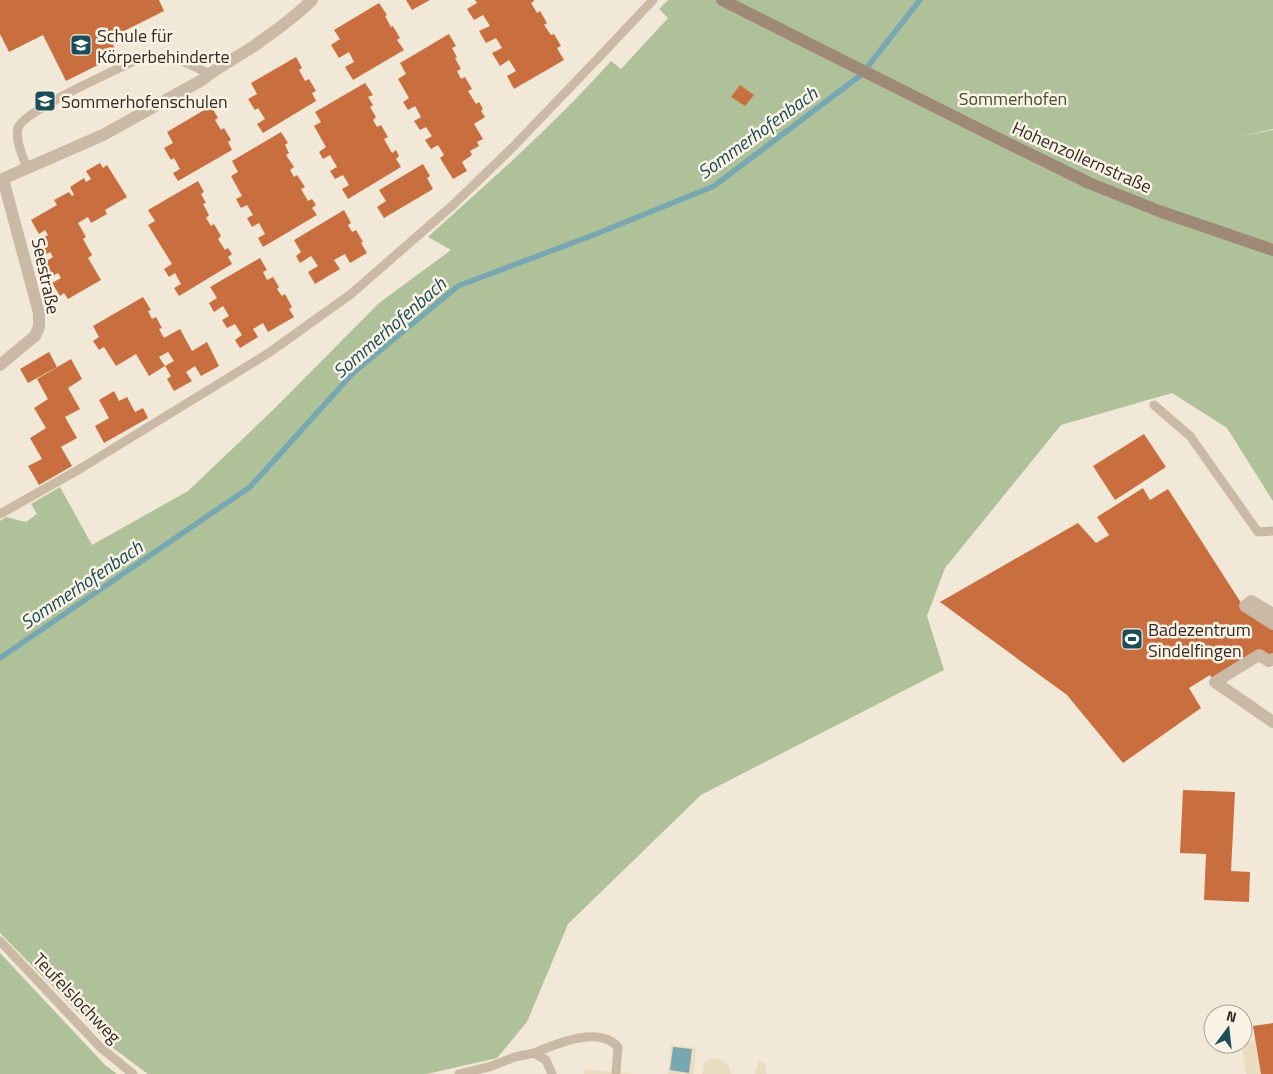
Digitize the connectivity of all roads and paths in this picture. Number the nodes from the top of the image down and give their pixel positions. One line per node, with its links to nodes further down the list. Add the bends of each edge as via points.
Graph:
1 (312, 0): 4 (street)
2 (653, 0): 10 (lane, via 507,154 352,294 234,375)
3 (722, 0): 7 (street, Hohenzollernstraße, via 1089,183)
4 (210, 74): 5 (street, via 103,135); 5 (lane, via 180,60 154,56 138,59 46,104 18,127 18,141)
5 (27, 169): 6 (street)
6 (2, 179): 8 (street, Seestraße, via 39,313 39,327 35,336)
7 (1273, 250)
8 (0, 365)
9 (1154, 405): 11 (lane, via 1190,436 1258,532)
10 (0, 514)
11 (1273, 531)
12 (1273, 614): 13 (street, via 1251,601 1245,606)
13 (1273, 624)
14 (1273, 659): 15 (street, via 1269,661 1259,655 1215,682)
15 (1273, 722)
16 (0, 941): 19 (lane, Teufelslochweg, via 100,1047)
17 (534, 1053): 18 (lane, via 566,1040 606,1039 618,1047); 20 (lane); 21 (lane, via 546,1060)
18 (616, 1072)
19 (133, 1074)
20 (459, 1074)
21 (552, 1074)

